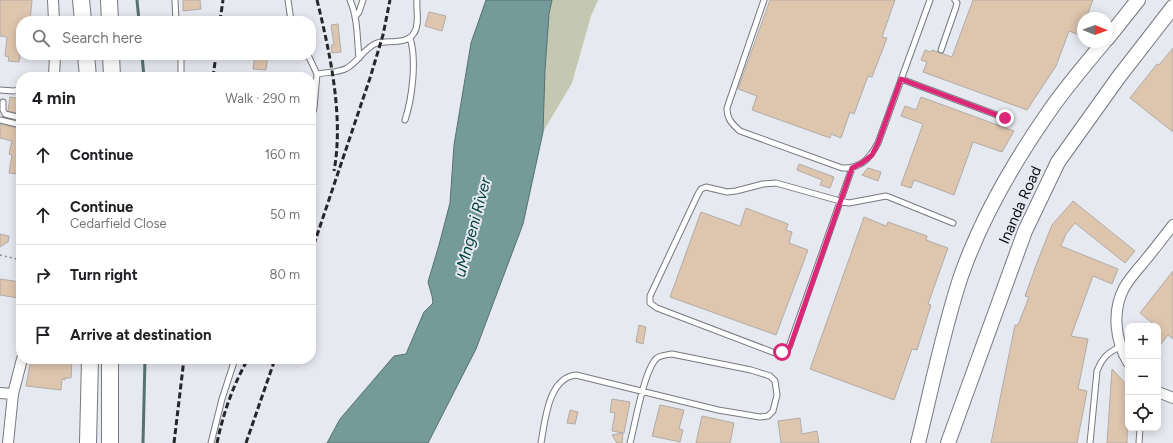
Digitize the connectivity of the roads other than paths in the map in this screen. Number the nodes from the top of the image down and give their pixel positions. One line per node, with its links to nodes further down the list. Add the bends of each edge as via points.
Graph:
1 (53, 0): 14 (street)
2 (81, 0): 15 (highway)
3 (109, 0): 16 (highway)
4 (174, 0): 17 (lane)
5 (288, 0): 18 (lane)
6 (350, 0): 19 (lane)
7 (363, 0): 19 (lane, via 359,12)
8 (417, 0): 21 (lane, via 416,27)
9 (764, 0): 45 (lane, via 727,108 731,123 740,131 842,168)
10 (930, 0): 35 (lane)
11 (955, 0): 23 (lane, via 956,7)
12 (1138, 0): 20 (main road)
13 (1173, 7): 68 (main road, Inanda Road, via 1058,162 1025,231)
14 (54, 16)
15 (83, 16)
16 (110, 16)
17 (176, 16)
18 (290, 16)
19 (354, 17): 24 (lane)
20 (1113, 31)
21 (410, 38): 24 (lane, via 372,45); 43 (lane, via 413,46 414,71)
22 (1099, 48): 67 (main road, Inanda Road, via 1048,113 1002,187 977,236 948,322)
23 (941, 50)
24 (359, 58): 34 (lane, via 346,69)
25 (55, 60): 30 (street)
26 (86, 60): 31 (highway)
27 (111, 60): 32 (highway)
28 (181, 60): 33 (lane)
29 (310, 60): 34 (lane)
30 (54, 72)
31 (88, 72)
32 (112, 72)
33 (181, 72)
34 (317, 74): 36 (lane)
35 (901, 79): 41 (lane); 45 (lane, via 872,155)
36 (316, 85)
37 (0, 90): 38 (lane)
38 (16, 90)
39 (3, 102): 40 (lane, via 5,114)
40 (16, 117)
41 (1005, 118)
42 (0, 120): 44 (lane)
43 (405, 120)
44 (16, 124)
45 (852, 168): 46 (lane)
46 (840, 201): 46 (lane, via 776,183 736,192 704,187 698,194 653,289 650,303 657,308 775,353 786,352 790,347); 47 (lane, via 849,203 889,197)
47 (953, 222)
48 (1173, 225): 49 (street, via 1124,288 1116,320)
49 (1121, 346): 50 (street); 69 (lane, via 1108,353 1097,371)
50 (1127, 359)
51 (21, 364): 58 (street)
52 (90, 364): 62 (highway)
53 (110, 364): 63 (highway)
54 (233, 364): 64 (lane)
55 (643, 391): 55 (lane, via 649,370 657,359 672,354 770,376 776,381 777,395 773,411 768,416 760,417 718,410); 65 (lane, via 569,375 557,385 551,397); 66 (lane)
56 (0, 393): 58 (street)
57 (1161, 393): 59 (street)
58 (13, 394): 61 (street)
59 (1173, 398)
60 (1140, 431): 70 (lane)
61 (8, 443)
62 (88, 443)
63 (110, 443)
64 (211, 443)
65 (541, 443)
66 (630, 443)
67 (918, 443)
68 (948, 443)
69 (1090, 443)
70 (1139, 443)

